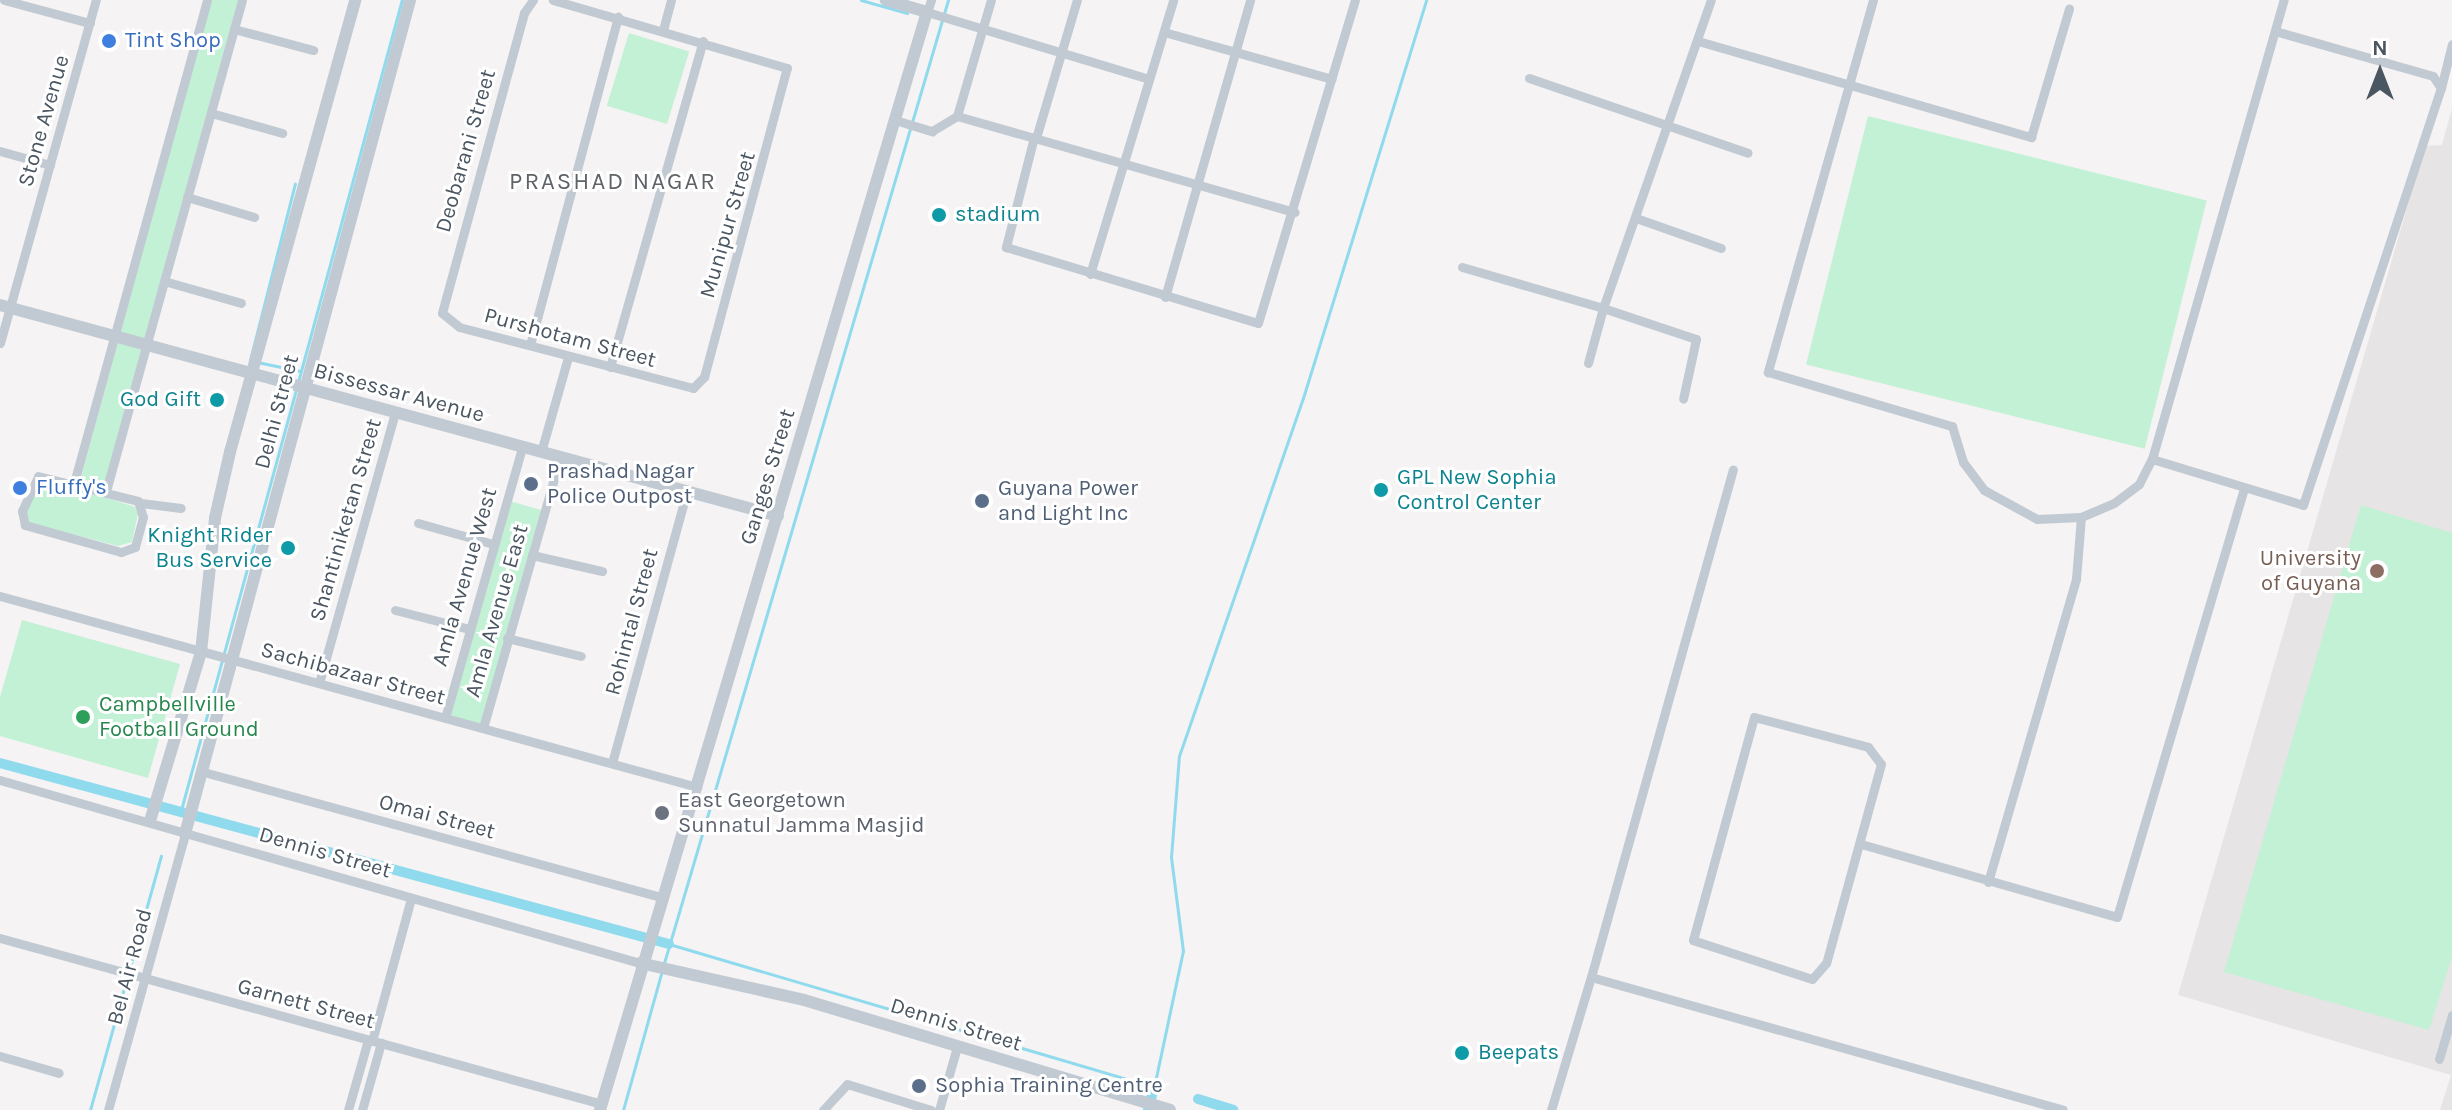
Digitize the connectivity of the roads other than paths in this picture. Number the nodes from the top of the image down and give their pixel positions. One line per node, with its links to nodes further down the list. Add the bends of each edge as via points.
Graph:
1 (4, 0): 22 (street)
2 (96, 0): 22 (street, Stone Avenue)
3 (207, 0): 63 (street)
4 (242, 0): 23 (street)
5 (355, 0): 70 (street, Delhi Street)
6 (410, 0): 71 (street, Delhi Street)
7 (532, 0): 62 (street, Deobarani Street)
8 (553, 0): 21 (street)
9 (671, 0): 25 (street)
10 (886, 0): 20 (street)
11 (991, 0): 24 (street)
12 (1077, 0): 32 (street)
13 (1173, 0): 27 (street)
14 (1250, 0): 33 (street)
15 (1355, 0): 36 (street)
16 (1711, 0): 29 (street)
17 (1873, 0): 37 (street)
18 (2284, 0): 26 (street)
19 (2069, 9): 37 (street, via 2031,137)
20 (936, 12): 24 (street); 41 (street, Ganges Street)
21 (618, 17): 25 (street); 66 (street)
22 (90, 23): 48 (street, Stone Avenue)
23 (234, 29): 31 (street); 39 (street)
24 (983, 29): 32 (street); 40 (street)
25 (663, 30): 28 (street)
26 (2275, 31): 38 (street, via 2433,76); 78 (street)
27 (1164, 32): 33 (street); 35 (street)
28 (703, 41): 69 (street); 72 (street, Munipur Street, via 787,68 704,377)
29 (1698, 41): 37 (street); 42 (street)
30 (2452, 44): 38 (street)
31 (313, 50)
32 (1062, 52): 35 (street); 44 (street)
33 (1234, 52): 36 (street); 49 (street)
34 (1529, 78): 42 (street)
35 (1149, 79): 47 (street)
36 (1332, 79): 51 (street)
37 (1849, 83): 87 (street, via 1768,372 1952,426 1963,462 2007,508 2037,519)
38 (2441, 88): 81 (street, via 2303,505)
39 (211, 113): 43 (street); 50 (street)
40 (957, 116): 41 (street, via 932,131); 44 (street)
41 (905, 123): 86 (street, Ganges Street)
42 (1668, 126): 46 (street); 53 (street)
43 (282, 133)
44 (1035, 137): 47 (street); 56 (street, via 1006,247)
45 (0, 151): 48 (street)
46 (1748, 153)
47 (1123, 163): 49 (street); 56 (street)
48 (50, 165): 60 (street, Stone Avenue)
49 (1197, 184): 51 (street); 58 (street)
50 (187, 197): 52 (street); 57 (street)
51 (1295, 212): 58 (street, via 1258,323)
52 (254, 217)
53 (1636, 218): 54 (street); 61 (street)
54 (1721, 248)
55 (1462, 267): 61 (street)
56 (1090, 274): 58 (street)
57 (164, 281): 59 (street); 65 (street)
58 (1165, 297)
59 (241, 303)
60 (5, 306): 63 (street, Bissessar Avenue); 64 (street, Stone Avenue)
61 (1603, 308): 68 (street); 73 (street, via 1696,339)
62 (442, 313): 66 (street, Purshotam Street, via 459,327)
63 (116, 336): 65 (street, Bissessar Avenue); 80 (street)
64 (0, 343)
65 (147, 345): 70 (street, Bissessar Avenue); 82 (street)
66 (530, 345): 67 (street, Purshotam Street)
67 (568, 357): 69 (street, Purshotam Street); 76 (street)
68 (1588, 363)
69 (610, 367): 72 (street, Purshotam Street)
70 (251, 373): 71 (street, Bissessar Avenue); 96 (street, Delhi Street, via 215,518)
71 (299, 386): 74 (street, Bissessar Avenue); 98 (street, Delhi Street)
72 (693, 388)
73 (1683, 399)
74 (395, 412): 75 (street, Bissessar Avenue); 99 (street, Shantiniketan Street)
75 (522, 447): 76 (street, Bissessar Avenue); 89 (street, Amla Avenue West)
76 (541, 452): 77 (street, Bissessar Avenue)
77 (560, 457): 83 (street, Bissessar Avenue); 90 (street, Amla Avenue East)
78 (2152, 459): 81 (street); 87 (street, via 2139,484)
79 (1733, 469): 114 (street)
80 (74, 483): 82 (street); 84 (street, via 34,478 22,522 127,552 139,536)
81 (2244, 487): 109 (street, via 2117,917)
82 (106, 491): 84 (street)
83 (687, 491): 86 (street, Bissessar Avenue); 102 (street, Rohintal Street)
84 (141, 503): 85 (street)
85 (181, 508)
86 (778, 516): 105 (street, Ganges Street)
87 (2081, 517): 109 (street, via 2076,579)
88 (418, 523): 89 (street)
89 (493, 544): 94 (street, Amla Avenue West)
90 (532, 555): 91 (street); 95 (street, Amla Avenue East)
91 (602, 571)
92 (0, 596): 96 (street, Sachibazaar Street)
93 (395, 610): 94 (street)
94 (469, 629): 100 (street, Amla Avenue West)
95 (507, 638): 97 (street); 101 (street, Amla Avenue East)
96 (207, 653): 98 (street, Sachibazaar Street); 106 (street, Delhi Street)
97 (581, 656)
98 (229, 659): 99 (street, Sachibazaar Street); 103 (street, Delhi Street)
99 (319, 683): 100 (street, Sachibazaar Street)
100 (445, 718): 101 (street, Sachibazaar Street)
101 (483, 728): 102 (street, Sachibazaar Street)
102 (612, 763): 105 (street, Sachibazaar Street)
103 (200, 771): 107 (street, Delhi Street); 111 (street, Omai Street)
104 (0, 780): 106 (street, Dennis Street)
105 (697, 787): 111 (street, Ganges Street)
106 (154, 823): 107 (street, Dennis Street)
107 (181, 833): 110 (street, Dennis Street); 115 (street, Bel Air Road)
108 (1861, 844): 108 (street, via 1881,764 1877,753 1754,717 1693,940 1812,979 1826,963); 109 (street)
109 (1988, 882)
110 (411, 898): 113 (street, Dennis Street); 117 (street)
111 (664, 898): 113 (street, Ganges Street)
112 (0, 938): 115 (street, Garnett Street)
113 (640, 963): 118 (street, Dennis Street, via 715,976); 122 (street, Ganges Street)
114 (1591, 977): 130 (street); 131 (street)
115 (146, 978): 117 (street, Garnett Street); 124 (street, Bel Air Road)
116 (2452, 1015): 120 (street)
117 (374, 1041): 122 (street, Garnett Street); 125 (street); 126 (street)
118 (957, 1047): 123 (street, Dennis Street); 129 (street)
119 (0, 1056): 121 (street)
120 (2439, 1059)
121 (59, 1073)
122 (601, 1107)
123 (1164, 1108)
124 (108, 1110)
125 (348, 1110)
126 (362, 1110)
127 (823, 1110): 128 (street, via 847,1084)
128 (931, 1110)
129 (939, 1110)
130 (1551, 1110)
131 (2063, 1110)

